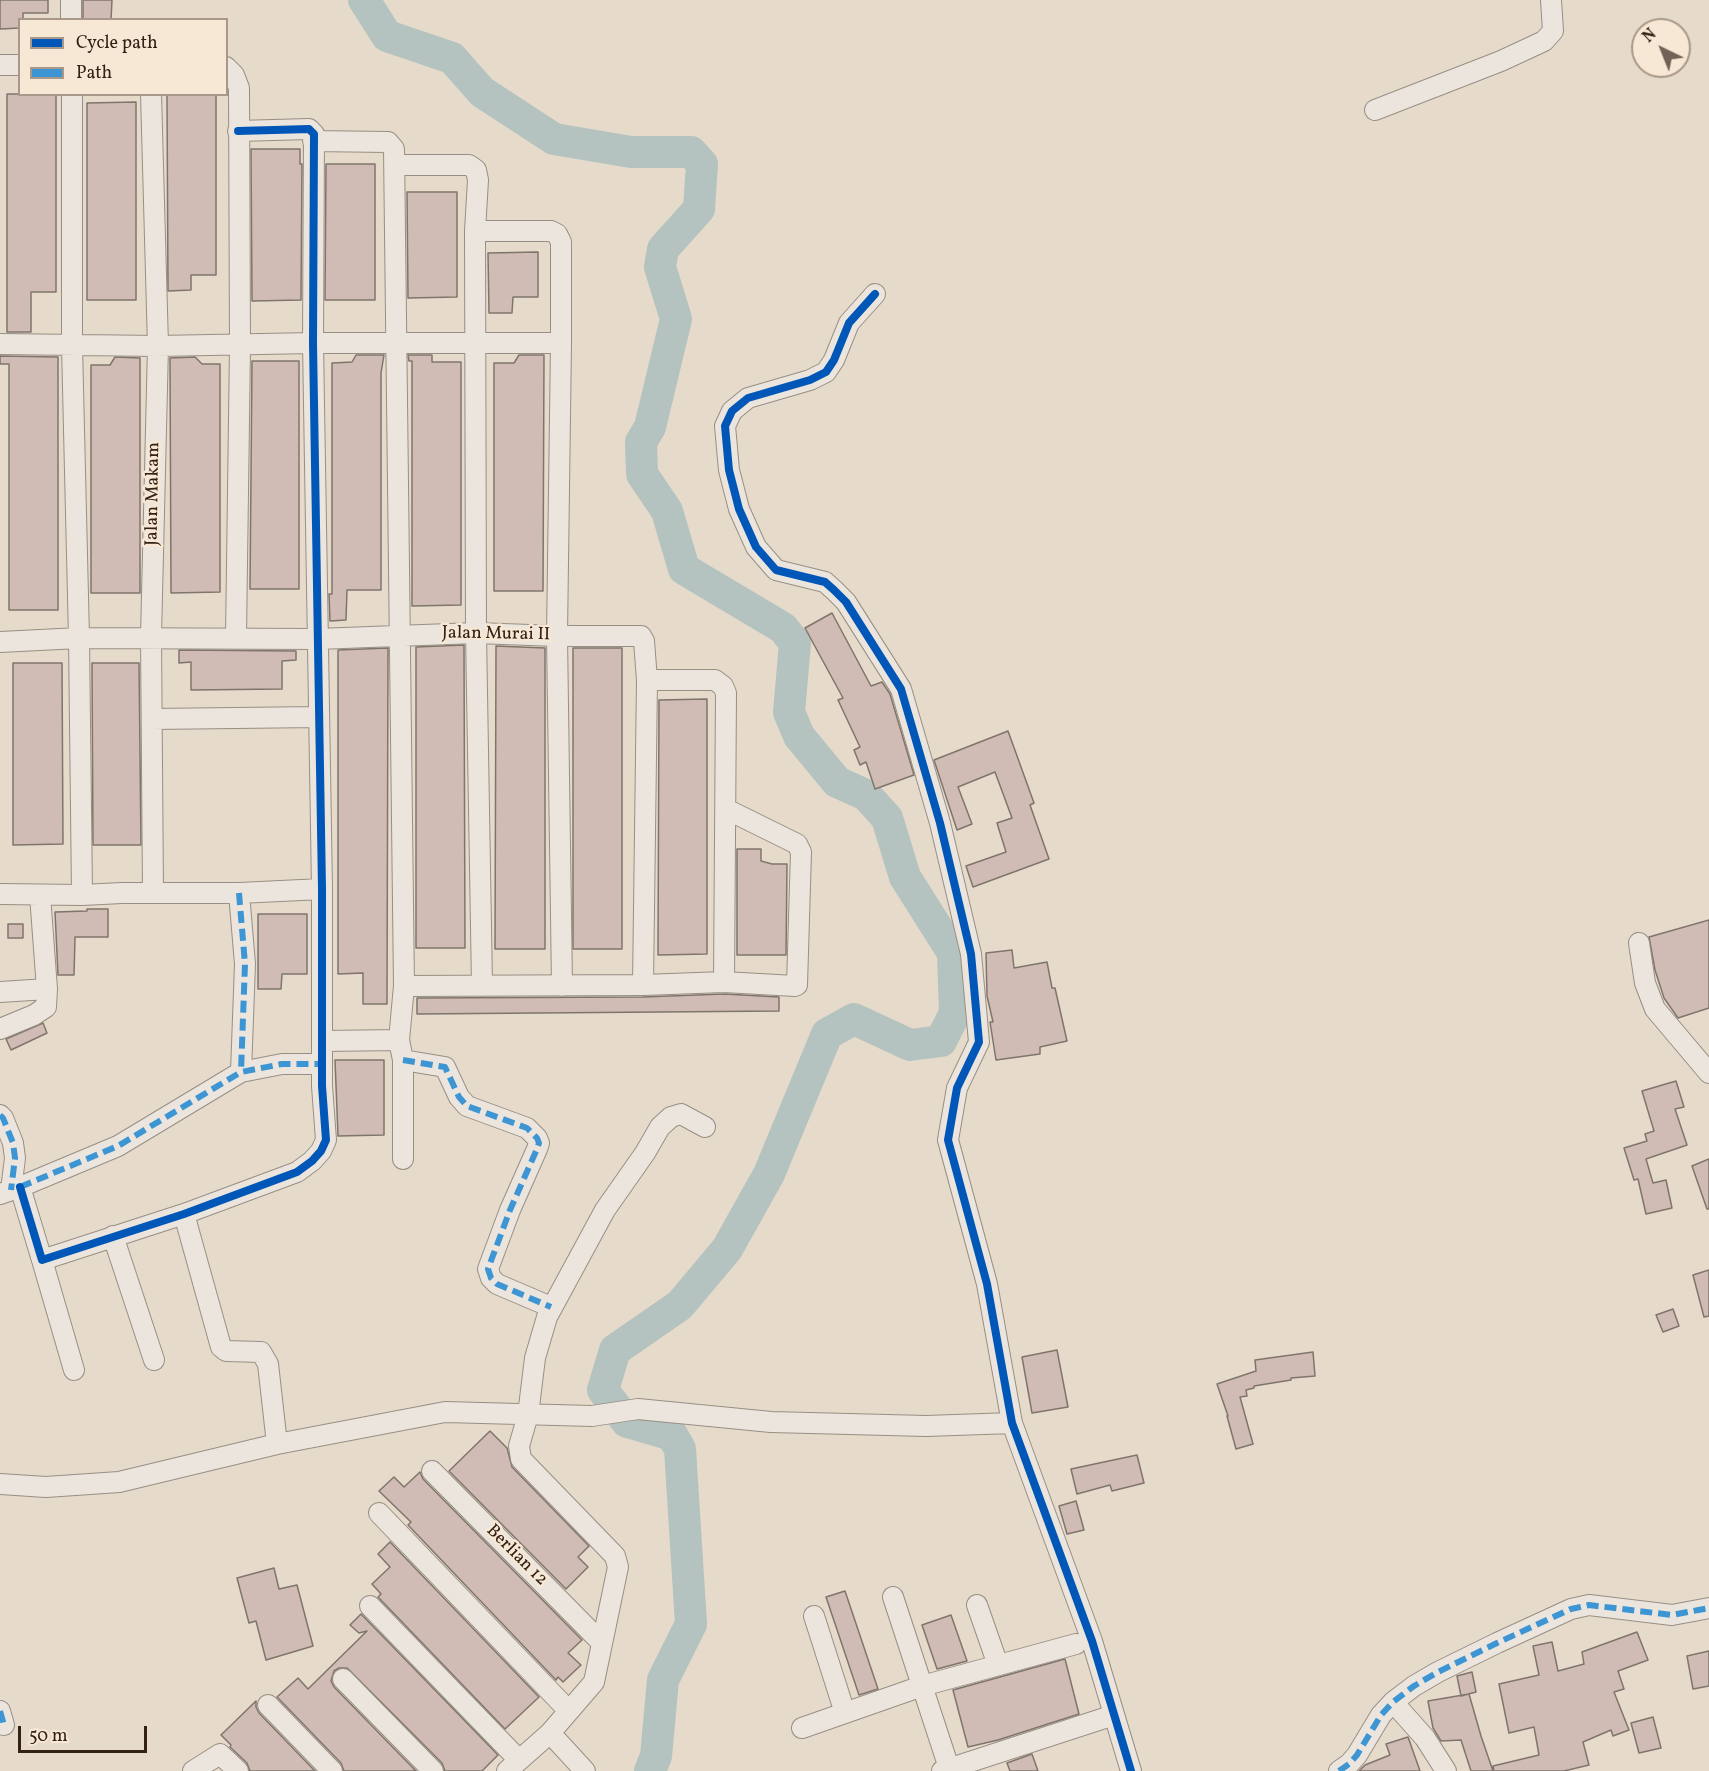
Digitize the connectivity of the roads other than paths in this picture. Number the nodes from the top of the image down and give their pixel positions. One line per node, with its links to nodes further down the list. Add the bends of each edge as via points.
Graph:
1 (71, 0): 3 (street)
2 (1551, 0): 9 (street, via 1553,31 1544,41)
3 (71, 18)
4 (0, 65): 5 (street)
5 (18, 65)
6 (228, 69): 10 (street, via 239,88)
7 (72, 96): 20 (street)
8 (151, 96): 21 (street, Jalan Makam)
9 (1375, 110)
10 (238, 131): 11 (street, via 309,129); 22 (street)
11 (314, 141): 12 (street, via 388,142 394,148); 15 (street)
12 (396, 165): 13 (street, via 474,168 478,180); 16 (street)
13 (475, 231): 17 (street, via 557,234 561,249); 19 (street)
14 (875, 294): 67 (street, via 849,323 826,372 748,398 732,411 725,426 729,470 739,509 756,547 776,570 825,582 840,596 904,699 940,823 971,954 979,1042 957,1088 948,1140 987,1284)
15 (313, 343): 16 (street); 22 (street); 29 (street)
16 (395, 343): 19 (street); 24 (street)
17 (561, 343): 19 (street); 25 (street)
18 (0, 344): 20 (street)
19 (475, 344): 23 (street)
20 (72, 346): 21 (street); 28 (street)
21 (158, 346): 22 (street); 26 (street, Jalan Makam)
22 (240, 346): 27 (street)
23 (476, 633): 24 (street, Jalan Murai II); 25 (street, Jalan Murai II); 44 (street)
24 (398, 635): 29 (street, Jalan Murai II); 43 (street)
25 (557, 636): 31 (street, Jalan Murai II, via 641,636); 45 (street)
26 (151, 637): 27 (street, Jalan Murai II); 28 (street, Jalan Murai II); 33 (street, Jalan Makam)
27 (236, 637): 29 (street, Jalan Murai II)
28 (79, 638): 30 (street, Jalan Murai II); 40 (street)
29 (317, 639): 32 (street)
30 (0, 642)
31 (646, 680): 34 (street, via 716,680 723,686); 46 (street, Jalan Murai II)
32 (318, 717): 33 (street); 35 (street)
33 (152, 719): 36 (street, Jalan Makam)
34 (726, 809): 42 (street); 42 (street, via 797,844 801,852 797,985)
35 (322, 889): 37 (street); 51 (street)
36 (153, 893): 37 (street); 40 (street)
37 (239, 893): 54 (street, via 245,964)
38 (0, 894): 39 (street)
39 (40, 895): 40 (street); 47 (street)
40 (82, 895)
41 (1639, 943): 55 (street, via 1650,998)
42 (724, 982): 46 (street)
43 (404, 986): 44 (street); 50 (street)
44 (482, 986): 45 (street)
45 (562, 986): 46 (street)
46 (643, 986)
47 (47, 990): 48 (street); 49 (street, via 43,1010)
48 (0, 992)
49 (0, 1029)
50 (399, 1040): 51 (street); 52 (street)
51 (323, 1041): 53 (street)
52 (403, 1060): 58 (street); 63 (street, via 445,1066 467,1106 527,1128 537,1138 537,1149 488,1269 497,1284)
53 (322, 1064): 54 (street, via 282,1064); 60 (street, via 326,1140 312,1161 297,1172)
54 (241, 1072): 59 (street, via 118,1146)
55 (1709, 1073)
56 (0, 1115): 59 (street, via 14,1150)
57 (705, 1127): 63 (street, via 681,1114 671,1117 660,1128 605,1210)
58 (403, 1159)
59 (10, 1191): 62 (street)
60 (184, 1214): 61 (street); 68 (street, via 221,1347 226,1351 261,1352 268,1364)
61 (113, 1236): 62 (street); 64 (street)
62 (42, 1260): 65 (street)
63 (551, 1307): 66 (street, via 537,1351)
64 (154, 1360)
65 (74, 1370)
66 (528, 1415): 67 (street, via 592,1416 638,1409 771,1422); 68 (street, via 445,1413); 77 (street, via 519,1446 521,1459 618,1561)
67 (1012, 1423): 86 (street, via 1070,1578)
68 (277, 1444): 70 (street, via 119,1482 46,1487)
69 (432, 1471): 77 (street, Berlian 12)
70 (0, 1484)
71 (379, 1513): 84 (street)
72 (893, 1598): 81 (street)
73 (977, 1605): 79 (street)
74 (370, 1606): 89 (street)
75 (1709, 1608): 82 (street, via 1672,1615 1589,1605 1571,1609 1438,1672)
76 (814, 1616): 85 (street)
77 (602, 1642): 84 (street, via 594,1682)
78 (1076, 1644): 79 (street)
79 (998, 1665): 81 (street)
80 (343, 1679): 95 (street)
81 (922, 1686): 85 (street); 91 (street)
82 (1393, 1702): 90 (street); 98 (street, via 1425,1738)
83 (268, 1705): 94 (street)
84 (569, 1711): 88 (street)
85 (845, 1713): 87 (street)
86 (1114, 1715): 91 (street); 97 (street)
87 (802, 1728)
88 (550, 1733): 89 (street); 96 (street)
89 (513, 1765)
90 (1347, 1769)
91 (947, 1770)
92 (193, 1771): 93 (street, via 220,1754)
93 (238, 1771)
94 (332, 1771)
95 (433, 1771)
96 (585, 1771)
97 (1131, 1771)
98 (1446, 1771)

